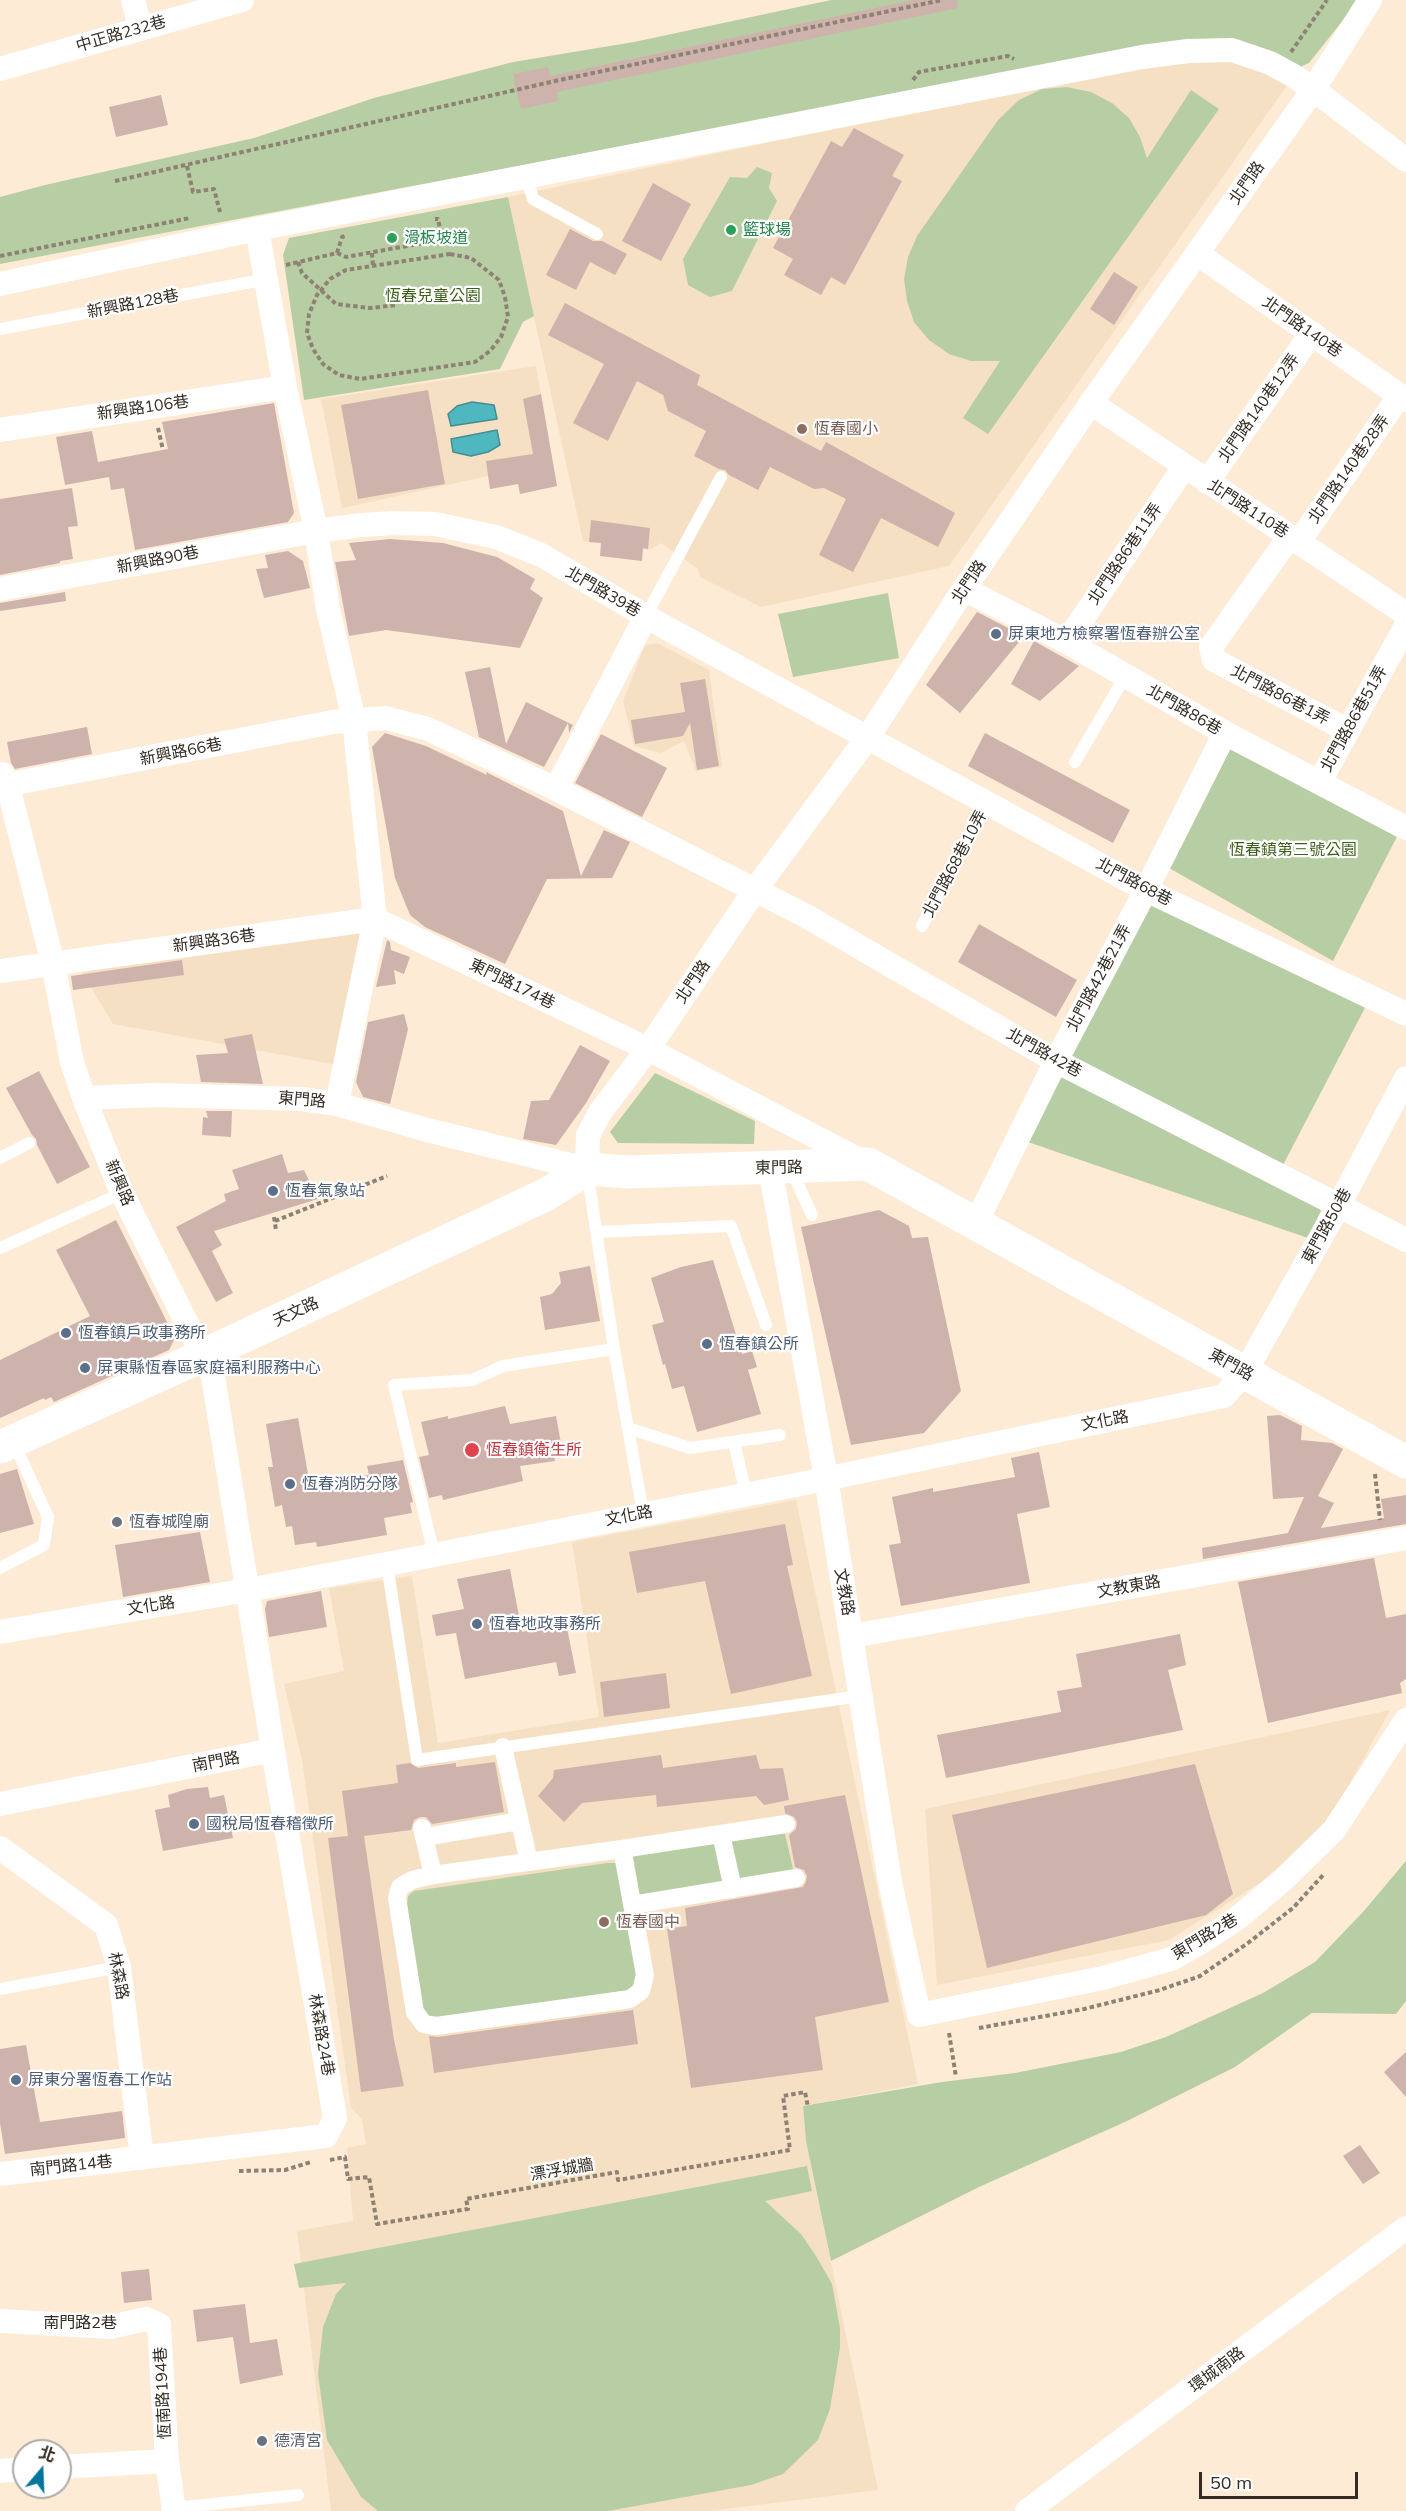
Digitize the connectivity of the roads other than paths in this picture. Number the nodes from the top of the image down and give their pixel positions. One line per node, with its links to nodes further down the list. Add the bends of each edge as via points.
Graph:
1 (133, 0): 4 (street)
2 (242, 0): 4 (street, 中正路232巷)
3 (1370, 0): 6 (street, 北門路)
4 (140, 27): 5 (street, 中正路232巷)
5 (0, 69)
6 (1313, 90): 7 (street); 8 (street, via 1270,63 1232,50 1188,51); 11 (street, 北門路)
7 (1406, 160)
8 (526, 177): 9 (street); 10 (lane, via 533,200)
9 (257, 230): 12 (street); 13 (street)
10 (597, 234)
11 (1198, 254): 15 (street, 北門路140巷); 18 (street, 北門路)
12 (276, 272): 14 (lane, 新興路128巷); 16 (street)
13 (0, 284)
14 (0, 329)
15 (1312, 333): 17 (street, 北門路140巷); 22 (street, 北門路140巷12弄)
16 (285, 387): 19 (street, 新興路106巷); 23 (street)
17 (1403, 398): 24 (street, 北門路140巷28弄)
18 (1092, 403): 20 (street, 北門路110巷); 25 (street, 北門路)
19 (0, 430)
20 (1184, 467): 22 (street, 北門路110巷); 30 (street, 北門路86巷11弄)
21 (721, 477): 28 (lane)
22 (1207, 482): 24 (street, 北門路110巷)
23 (316, 531): 26 (street, 新興路90巷); 28 (street, 北門路39巷, via 394,523 435,524 496,537 541,555); 33 (street, via 328,609)
24 (1294, 539): 27 (street, 北門路110巷); 31 (street, 北門路140巷28弄, via 1211,647)
25 (964, 589): 30 (street, 北門路86巷); 36 (street, 北門路)
26 (0, 590)
27 (1406, 614)
28 (646, 616): 36 (street, 北門路39巷); 40 (street)
29 (1406, 626): 34 (street, 北門路86巷51弄)
30 (1067, 642): 32 (street, 北門路86巷)
31 (1214, 660): 34 (street, 北門路86巷1弄)
32 (1126, 675): 35 (street, 北門路86巷); 37 (lane)
33 (354, 720): 38 (street, 新興路66巷); 40 (street, via 386,717 428,729); 45 (street)
34 (1347, 730): 39 (street, 北門路86巷51弄)
35 (1224, 733): 39 (street, 北門路86巷); 44 (street, 北門路42巷21弄)
36 (868, 737): 41 (street, 北門路68巷); 43 (street, 北門路)
37 (1075, 762)
38 (3, 781): 47 (street, 新興路)
39 (1320, 781): 42 (street, 北門路86巷)
40 (556, 789): 43 (street)
41 (987, 802): 44 (street, 北門路68巷); 46 (lane, 北門路68巷10弄)
42 (1406, 828)
43 (755, 890): 50 (street, 北門路); 51 (street, 北門路42巷)
44 (1146, 890): 49 (street, 北門路68巷); 51 (street, 北門路42巷21弄)
45 (375, 919): 47 (street, 新興路36巷); 50 (street, 東門路174巷); 54 (street)
46 (922, 926)
47 (53, 964): 48 (street, 新興路36巷); 53 (street, 新興路, via 72,1062)
48 (0, 971)
49 (1406, 1014)
50 (648, 1049): 57 (street, 東門路174巷); 59 (street, 北門路, via 593,1122 588,1135)
51 (1056, 1061): 61 (street, 北門路42巷); 63 (street, 北門路42巷21弄)
52 (1406, 1078): 61 (street, 東門路50巷)
53 (84, 1098): 54 (street, 東門路, via 234,1096); 60 (street, 新興路)
54 (337, 1104): 59 (street, 東門路)
55 (29, 1143): 56 (lane)
56 (0, 1158)
57 (868, 1164): 58 (main road, 東門路); 63 (main road, 東門路)
58 (780, 1168): 59 (main road, 東門路, via 629,1172); 62 (lane); 76 (street, 文教路)
59 (587, 1169): 64 (lane); 69 (main road, 天文路, via 545,1195)
60 (122, 1193): 66 (lane); 69 (street, 新興路)
61 (1339, 1205): 65 (street, 北門路42巷); 70 (street, 東門路50巷)
62 (812, 1215)
63 (976, 1223): 70 (main road, 東門路)
64 (597, 1232): 67 (lane, via 731,1226); 68 (lane)
65 (1406, 1240)
66 (0, 1248)
67 (766, 1325)
68 (614, 1349): 71 (lane); 80 (lane, via 502,1366 472,1380 394,1385)
69 (202, 1356): 74 (main road, 天文路); 83 (street, 新興路, via 213,1376)
70 (1245, 1372): 75 (main road, 東門路); 76 (street, 文化路, via 1224,1396)
71 (628, 1428): 73 (lane, via 690,1448); 78 (lane)
72 (780, 1435): 73 (lane)
73 (734, 1442): 77 (lane)
74 (6, 1444): 82 (lane, via 48,1518 44,1545)
75 (1406, 1462)
76 (826, 1478): 77 (street, 文化路); 85 (street, 文教路)
77 (746, 1494): 78 (street, 文化路)
78 (643, 1513): 80 (street, 文化路)
79 (1406, 1538): 85 (street, 文教東路)
80 (434, 1555): 81 (street, 文化路)
81 (387, 1564): 83 (street, 文化路); 88 (lane, via 417,1760)
82 (0, 1568)
83 (248, 1590): 84 (street, 文化路); 89 (street)
84 (0, 1632)
85 (852, 1636): 86 (street, 文教路)
86 (860, 1696): 88 (lane); 103 (street, 文教路, via 890,1882)
87 (1406, 1720): 103 (street, 東門路2巷, via 1334,1830 1284,1880 1203,1941 1171,1959 1103,1978)
88 (503, 1747): 91 (street)
89 (273, 1750): 90 (street, 南門路); 104 (street, 林森路24巷, via 335,2118 326,2136)
90 (0, 1804)
91 (519, 1821): 96 (street); 97 (street, via 423,1833)
92 (786, 1824): 93 (street)
93 (721, 1834): 95 (street); 99 (street)
94 (0, 1848): 101 (street, 林森路, via 106,1925)
95 (622, 1849): 96 (street); 100 (street)
96 (529, 1862): 97 (street)
97 (433, 1875): 100 (street, via 400,1887 397,1898 415,2013 424,2024 436,2026 630,1999 641,1991 645,1975)
98 (796, 1878): 99 (street)
99 (733, 1888): 100 (street)
100 (632, 1905)
101 (119, 1967): 102 (lane); 104 (street, 林森路)
102 (0, 1989)
103 (919, 2015)
104 (142, 2158): 105 (street, 南門路14巷)
105 (0, 2174)
106 (1406, 2228): 113 (street, 環城南路)
107 (0, 2321): 108 (street, 南門路2巷, via 110,2327 146,2319)
108 (159, 2325): 109 (street, 恆南路194巷)
109 (167, 2461): 110 (street, 恆南路194巷); 112 (street, 恆南路194巷)
110 (72, 2466)
111 (298, 2495): 112 (lane)
112 (174, 2510)
113 (1027, 2511)

